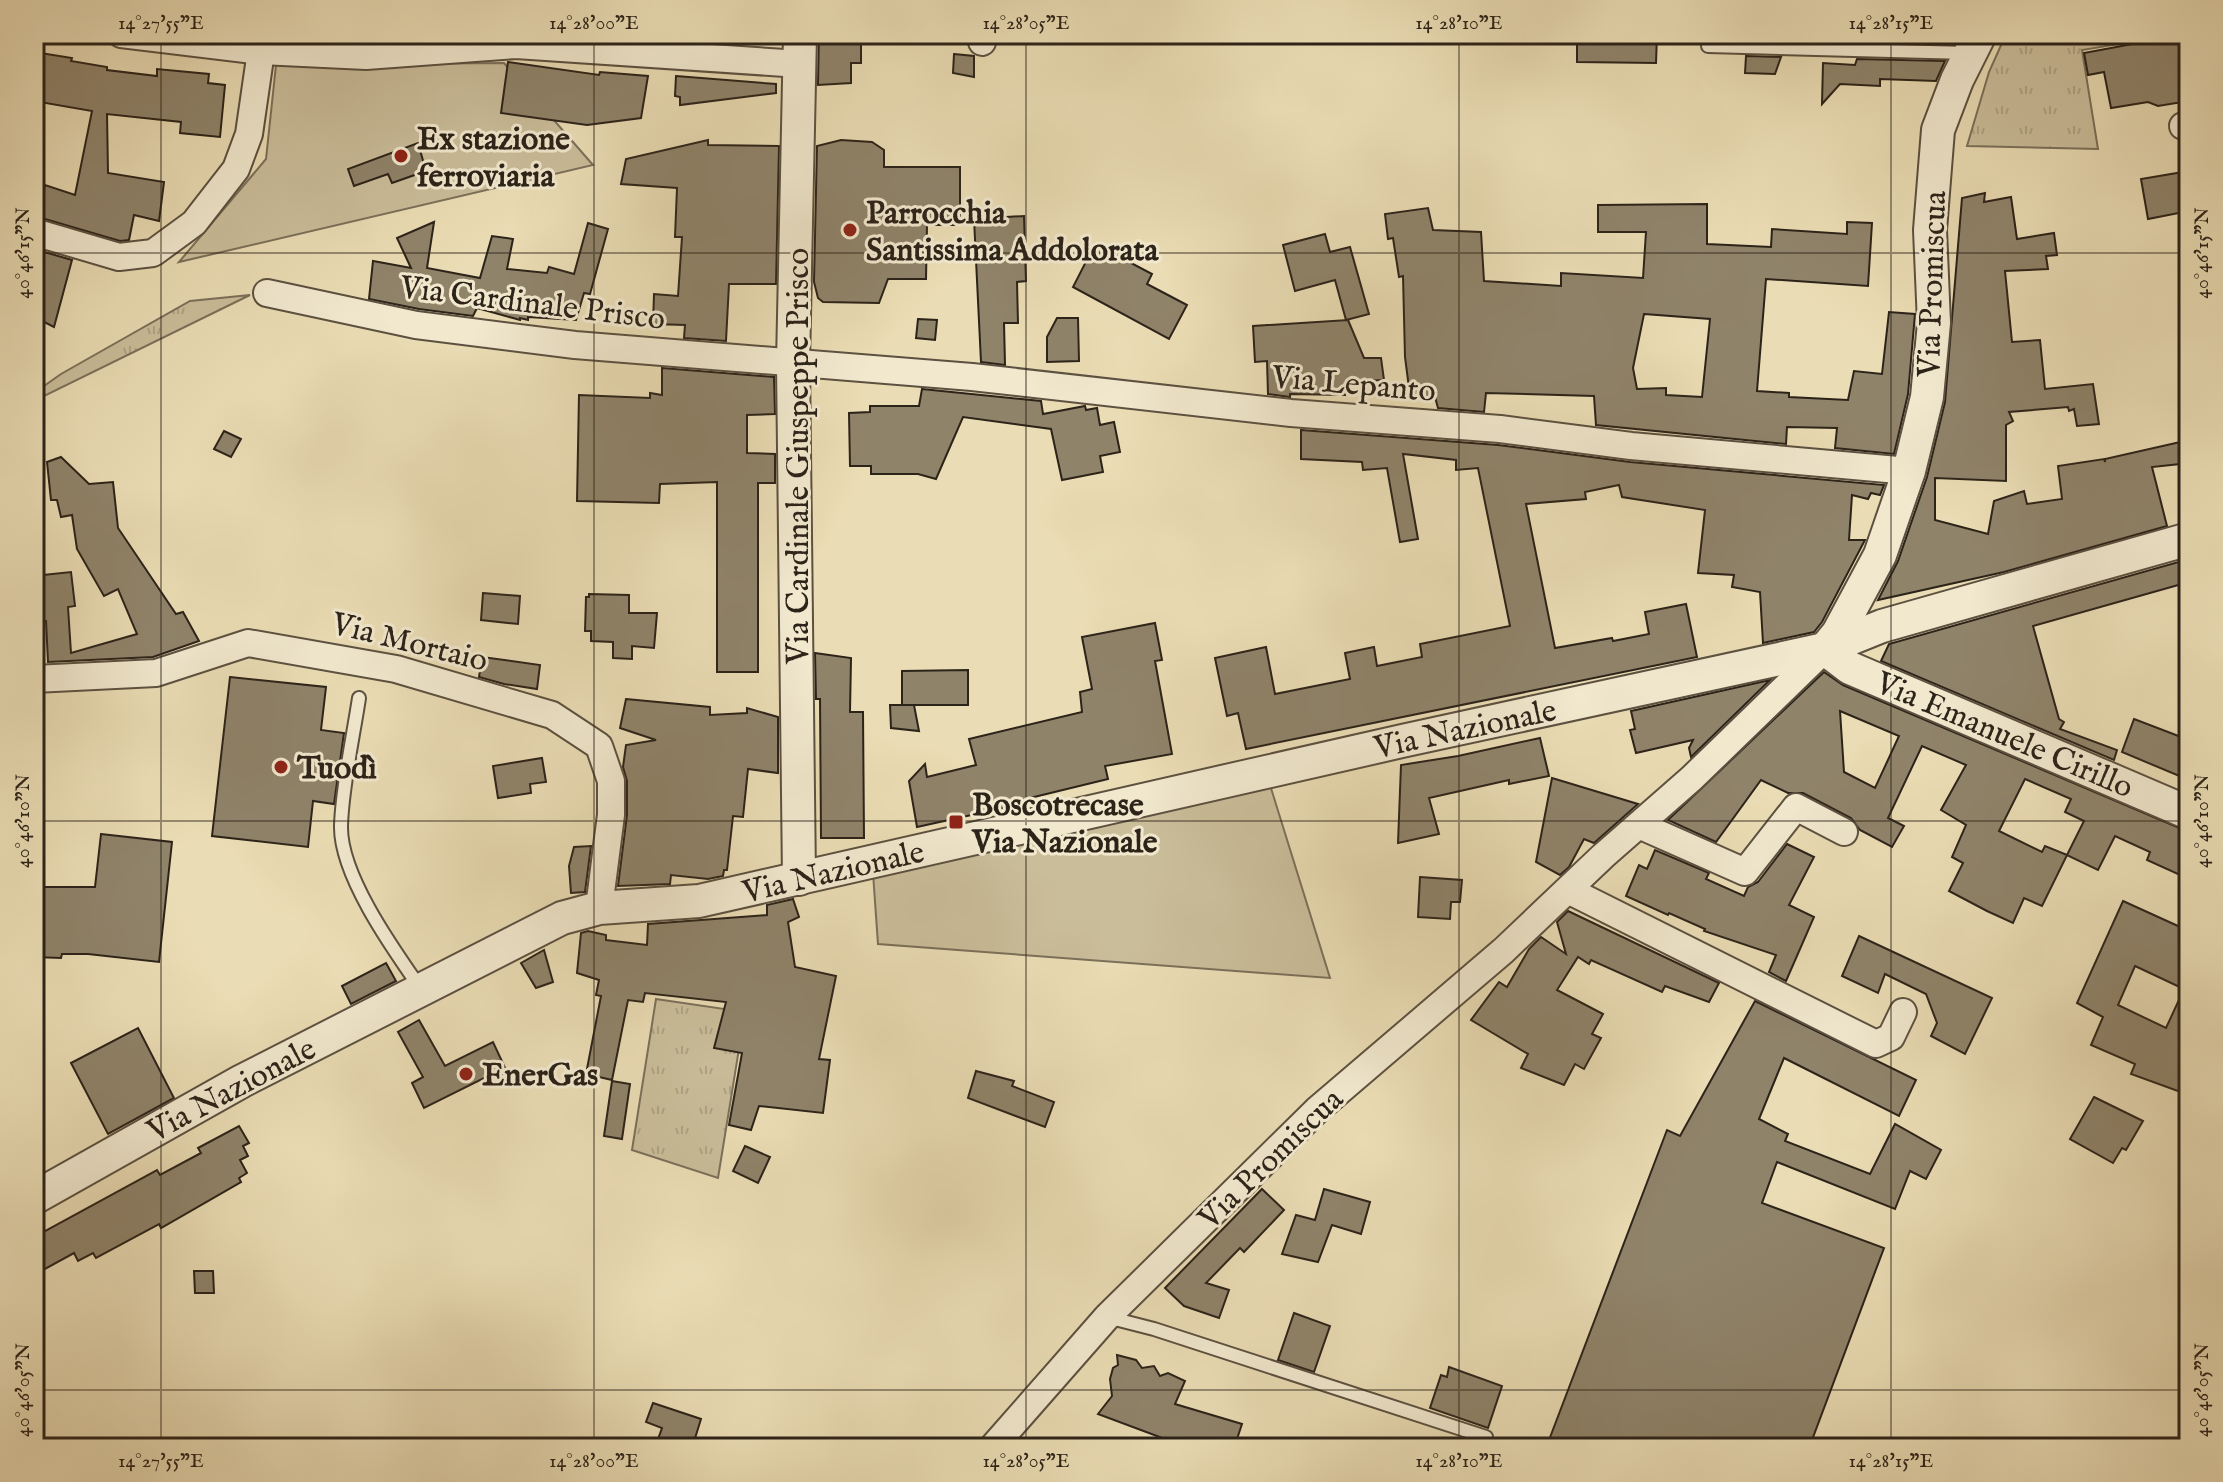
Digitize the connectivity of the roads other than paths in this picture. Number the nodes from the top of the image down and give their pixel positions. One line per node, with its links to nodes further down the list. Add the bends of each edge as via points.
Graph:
1 (121, 34): 5 (street)
2 (1975, 44): 3 (lane); 9 (street, Via Promiscua, via 1938,130 1930,230 1933,338 1927,397)
3 (1708, 46)
4 (800, 49): 5 (street, via 516,45 366,56); 8 (street, Via Cardinale Giuspeppe Prisco)
5 (261, 51): 6 (street, via 249,134 236,169 194,223 153,253 119,257)
6 (34, 232)
7 (267, 293): 8 (street, Via Cardinale Prisco, via 416,325)
8 (793, 363): 9 (street, Via Lepanto); 17 (street, Via Cardinale Giuspeppe Prisco)
9 (1909, 471): 11 (street, Via Promiscua, via 1880,555)
10 (2189, 539): 11 (street, Via Nazionale, via 1882,626)
11 (1825, 649): 14 (street, Via Emanuele Cirillo, via 1850,668); 15 (street, Via Promiscua); 17 (street, Via Nazionale)
12 (34, 679): 19 (street, Via Mortaio, via 156,673 248,643 396,669 552,715 599,746 611,781)
13 (359, 698): 20 (lane, via 341,827 344,852 373,918)
14 (2189, 813)
15 (1639, 825): 16 (street, via 1745,872 1796,807); 18 (street, Via Promiscua)
16 (1844, 832)
17 (799, 879): 19 (street, Via Nazionale, via 699,901)
18 (1568, 890): 21 (street, via 1876,1044 1891,1037); 23 (street, Via Promiscua, via 1317,1110)
19 (599, 908): 20 (street, Via Nazionale, via 562,918)
20 (421, 989): 22 (street, Via Nazionale, via 242,1081)
21 (1903, 1012)
22 (34, 1198)
23 (1107, 1317): 24 (lane); 25 (street, Via Promiscua)
24 (1486, 1437)
25 (992, 1448)

